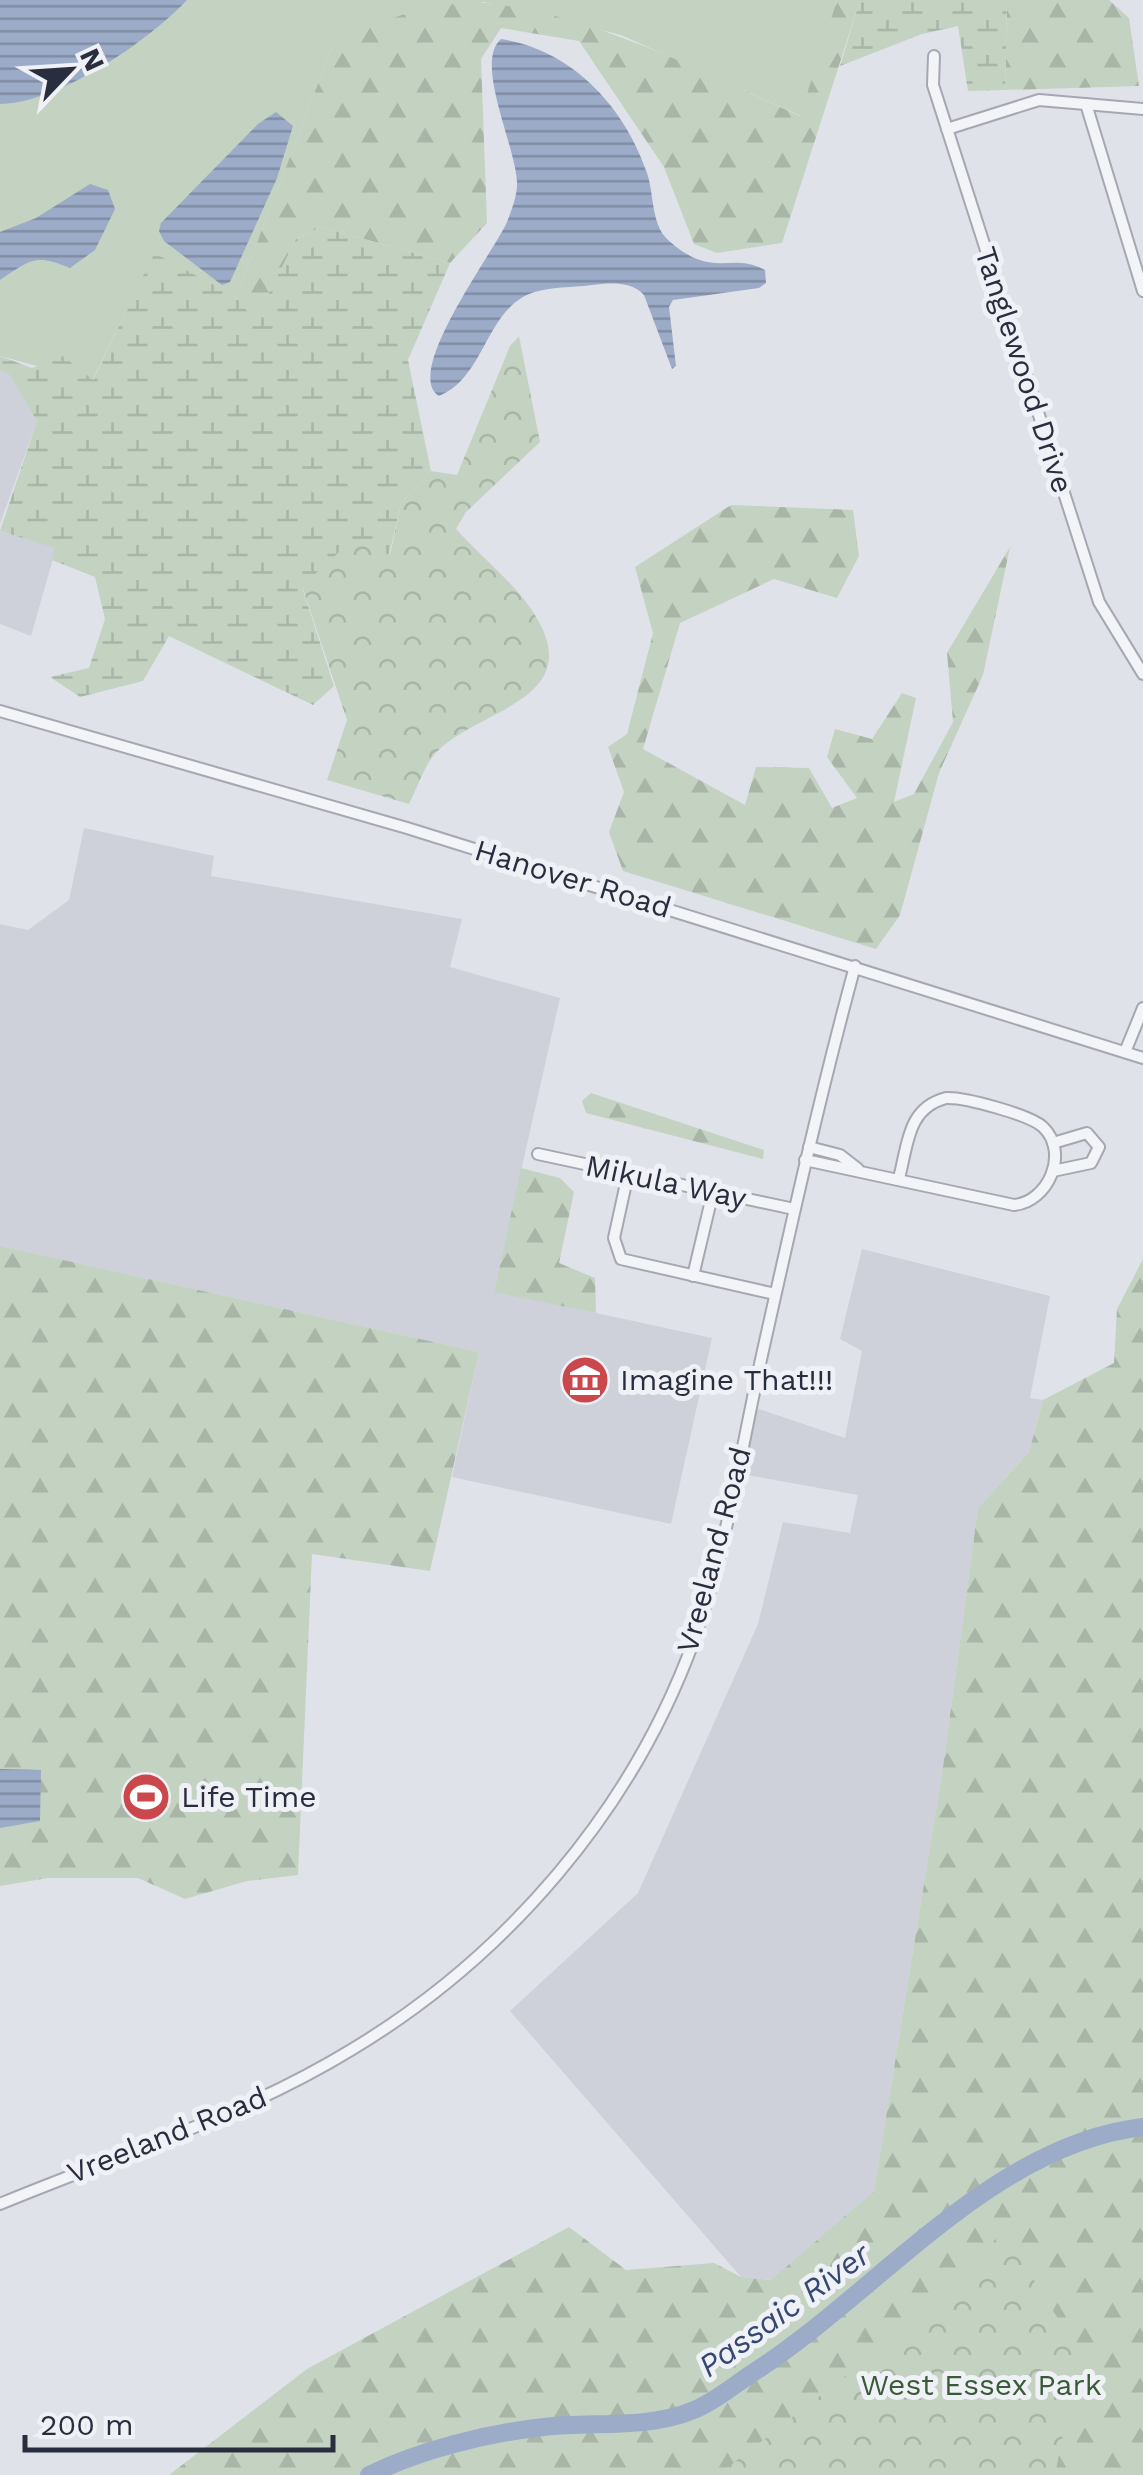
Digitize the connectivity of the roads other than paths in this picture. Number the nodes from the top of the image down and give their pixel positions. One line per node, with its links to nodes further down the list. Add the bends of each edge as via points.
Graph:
1 (934, 56): 4 (street, Tanglewood Drive, via 933,85)
2 (1086, 104): 3 (street); 4 (street, via 1025,102); 5 (street)
3 (1143, 108)
4 (947, 129): 6 (street, Tanglewood Drive, via 1099,602)
5 (1143, 291)
6 (1143, 674)
7 (0, 711): 8 (street, Hanover Road)
8 (854, 966): 10 (street, Hanover Road); 13 (street, Vreeland Road)
9 (1143, 1008): 10 (street)
10 (1125, 1052): 11 (street, Hanover Road)
11 (1143, 1058)
12 (1053, 1143): 17 (street); 17 (street, via 1087,1134 1099,1147 1090,1163); 19 (street, via 1030,1120 946,1098 912,1122)
13 (809, 1147): 15 (street, Vreeland Road); 16 (street, via 840,1155)
14 (538, 1154): 18 (street, Mikula Way)
15 (806, 1160): 16 (street); 21 (street, Vreeland Road)
16 (859, 1170): 19 (street)
17 (1053, 1171): 19 (street, via 1040,1195 1014,1205)
18 (628, 1174): 20 (street, Mikula Way); 22 (street, via 616,1253 628,1262)
19 (899, 1178)
20 (713, 1192): 21 (street, Mikula Way); 22 (street)
21 (794, 1209): 23 (street, Vreeland Road)
22 (693, 1276): 23 (street)
23 (776, 1294): 24 (street, Vreeland Road, via 694,1640 636,1761 562,1871 463,1970 349,2052)
24 (0, 2204)

